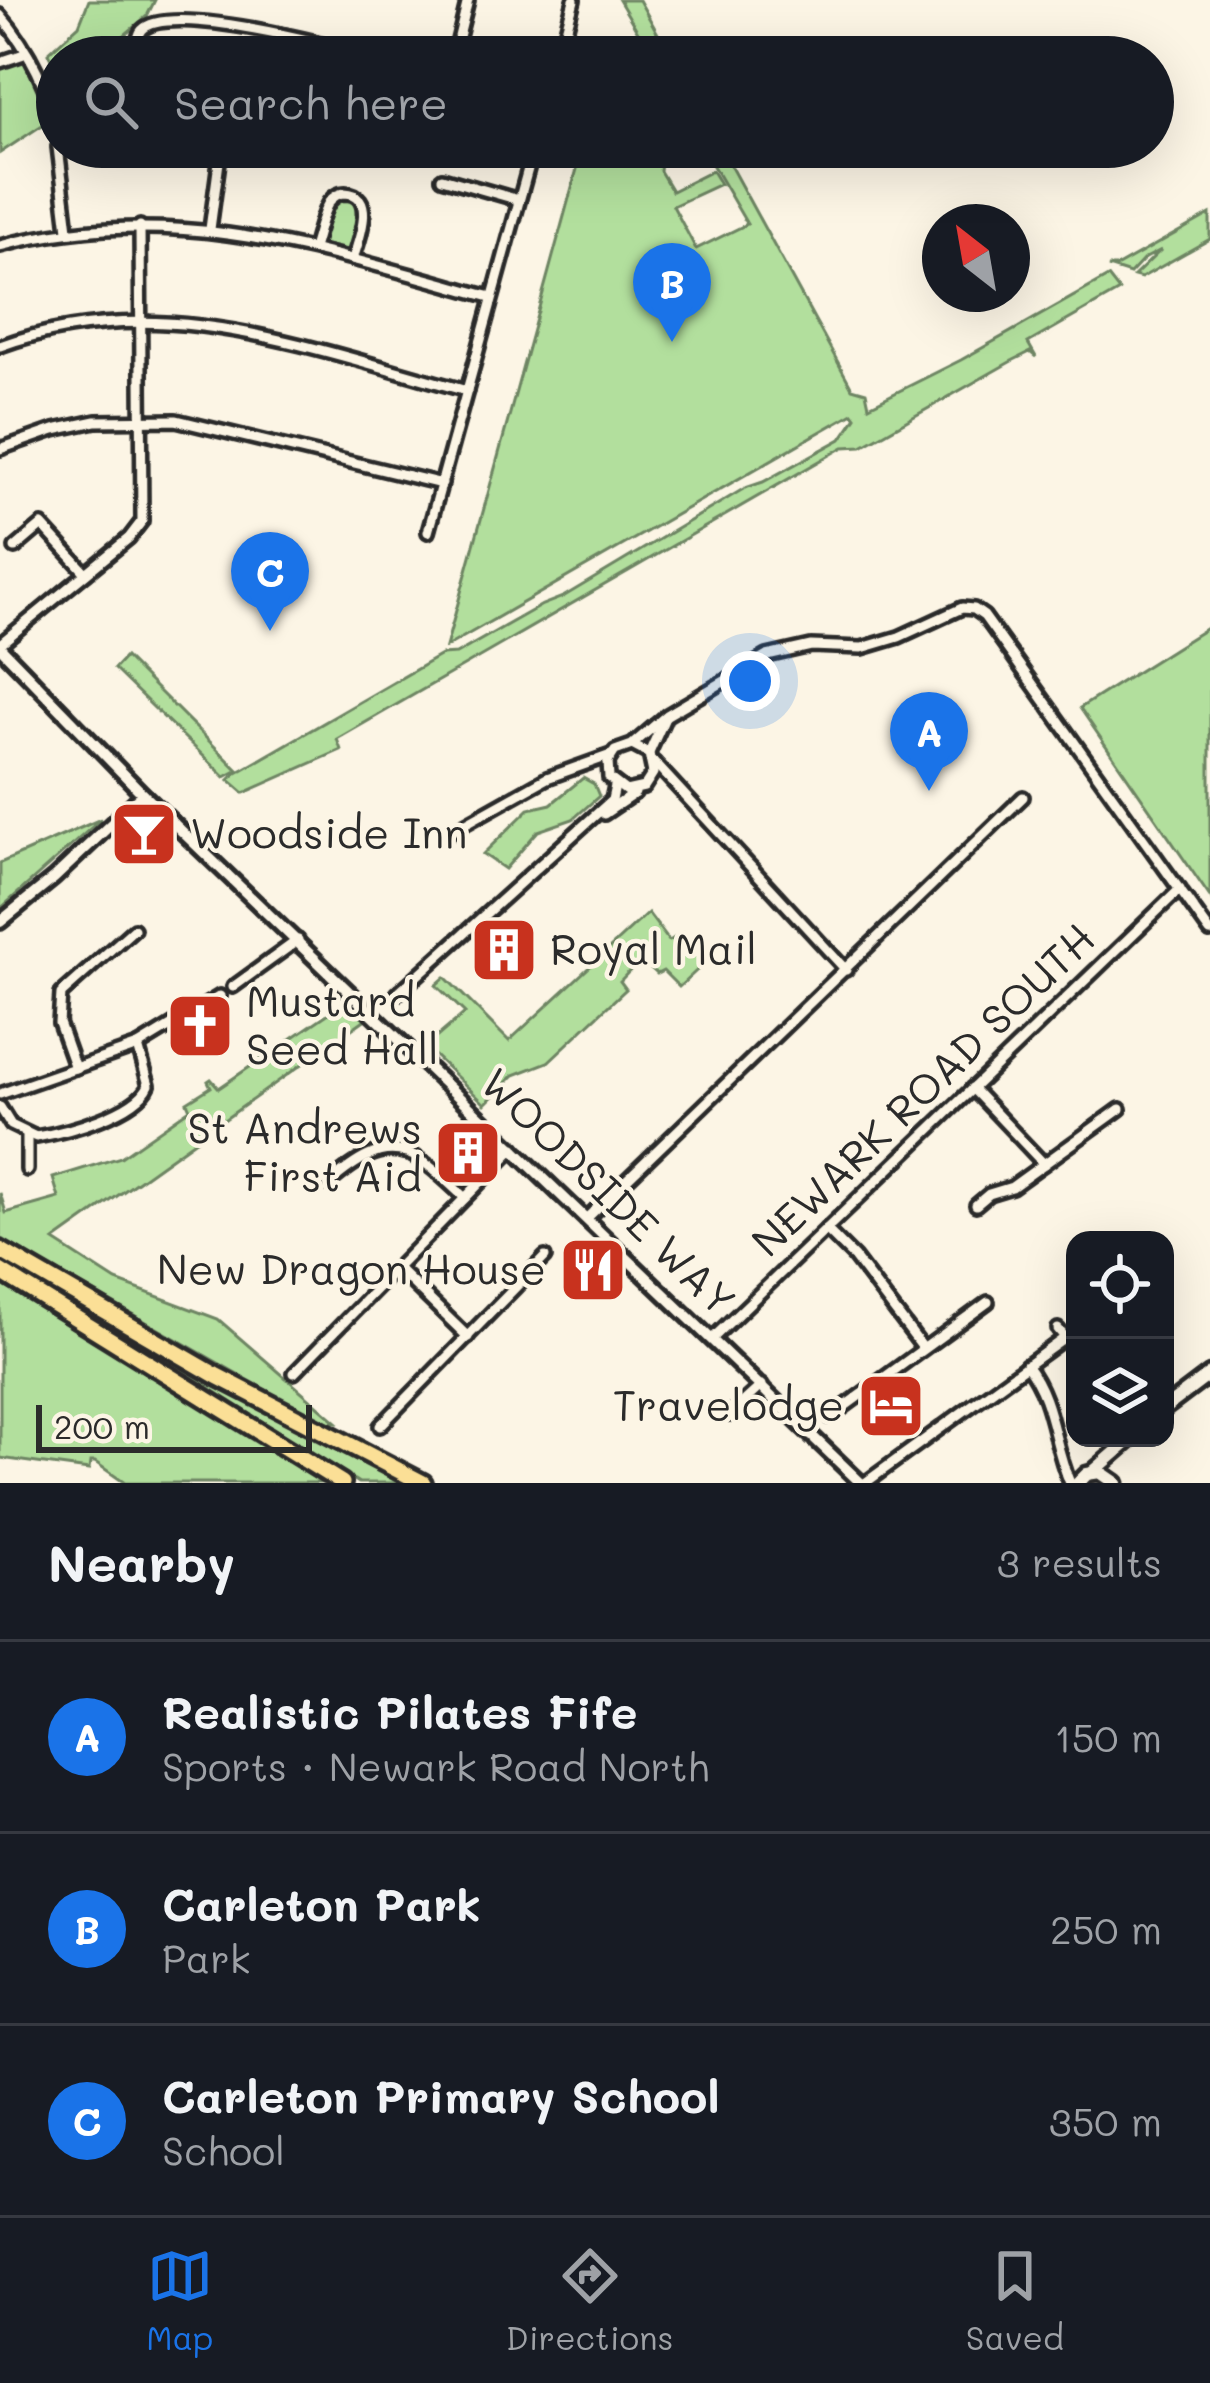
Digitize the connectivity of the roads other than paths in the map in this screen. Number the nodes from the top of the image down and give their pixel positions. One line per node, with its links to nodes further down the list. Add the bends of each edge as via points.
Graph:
1 (468, 0): 6 (street)
2 (574, 0): 7 (street)
3 (0, 15): 8 (street)
4 (140, 36): 5 (street, via 153,23 189,20)
5 (294, 36)
6 (459, 36)
7 (565, 36)
8 (27, 52): 9 (street); 10 (street)
9 (0, 62)
10 (36, 74)
11 (61, 168): 18 (street)
12 (218, 168): 17 (street)
13 (528, 168): 15 (street)
14 (442, 178): 15 (street)
15 (519, 200): 22 (street)
16 (140, 226): 17 (street); 18 (street); 23 (street)
17 (210, 229): 20 (street)
18 (68, 230): 19 (street)
19 (0, 246)
20 (313, 248): 21 (street); 21 (street, via 330,201 350,194 364,211)
21 (353, 259): 22 (street)
22 (491, 297): 25 (street)
23 (142, 323): 24 (street, via 65,328); 25 (street, via 248,332); 26 (street)
24 (0, 346)
25 (467, 391): 28 (street)
26 (143, 418): 27 (street, via 78,424); 28 (street, via 212,425); 31 (street, via 142,521)
27 (0, 449)
28 (442, 484): 29 (street)
29 (428, 532)
30 (16, 548): 31 (street, via 42,525)
31 (86, 573): 32 (street)
32 (0, 645): 41 (street, WOODSIDE WAY)
33 (667, 715): 34 (street); 36 (street); 45 (street, via 781,650 862,648 962,608 978,610)
34 (632, 745): 35 (street); 36 (street)
35 (611, 755): 37 (street); 38 (street)
36 (651, 758): 39 (street); 40 (street)
37 (568, 769): 38 (street); 44 (street)
38 (612, 782): 39 (street, via 626,791); 43 (street, via 612,800)
39 (643, 787): 40 (street); 43 (street)
40 (681, 793): 50 (street)
41 (143, 794): 46 (street); 49 (street, WOODSIDE WAY)
42 (1023, 797): 50 (street)
43 (578, 831): 52 (street)
44 (446, 835)
45 (1180, 889): 48 (street); 56 (street, NEWARK ROAD SOUTH)
46 (0, 922)
47 (134, 929): 55 (street, via 61,994 59,1023)
48 (1210, 932)
49 (298, 940): 51 (street); 61 (street, WOODSIDE WAY)
50 (846, 970): 67 (street)
51 (233, 987)
52 (397, 994)
53 (220, 996): 54 (street)
54 (138, 1046): 55 (street); 60 (street, via 150,1078 142,1098)
55 (75, 1068): 57 (street)
56 (972, 1088): 62 (street); 68 (street, NEWARK ROAD SOUTH)
57 (0, 1094)
58 (0, 1107): 60 (street, via 7,1129)
59 (1120, 1109): 62 (street)
60 (26, 1136): 63 (street)
61 (514, 1148): 65 (street); 67 (street, WOODSIDE WAY)
62 (1044, 1164): 66 (street)
63 (27, 1170)
64 (328, 1184): 65 (street, via 357,1158 401,1150)
65 (465, 1198): 71 (street)
66 (976, 1205)
67 (588, 1217): 75 (street, WOODSIDE WAY)
68 (826, 1229): 75 (street, NEWARK ROAD SOUTH); 77 (street)
69 (0, 1250): 94 (highway)
70 (545, 1257): 74 (street)
71 (397, 1268): 74 (street); 79 (street)
72 (0, 1271): 93 (highway)
73 (988, 1302): 77 (street)
74 (468, 1337): 85 (street)
75 (712, 1339): 81 (street, WOODSIDE WAY)
76 (1067, 1339): 78 (street, via 1062,1333)
77 (923, 1348): 84 (street)
78 (1026, 1365): 88 (street); 89 (street, via 1048,1400)
79 (294, 1372)
80 (1210, 1374): 82 (main road)
81 (762, 1385): 83 (street); 95 (street, WOODSIDE WAY)
82 (1174, 1401)
83 (729, 1415)
84 (830, 1417)
85 (380, 1426)
86 (1122, 1447): 91 (main road)
87 (1125, 1447): 92 (main road)
88 (908, 1452): 90 (street); 95 (street)
89 (1058, 1452): 91 (street); 91 (street)
90 (917, 1464)
91 (1082, 1478): 92 (main road)
92 (1115, 1481)
93 (342, 1483)
94 (423, 1483)
95 (863, 1483)

